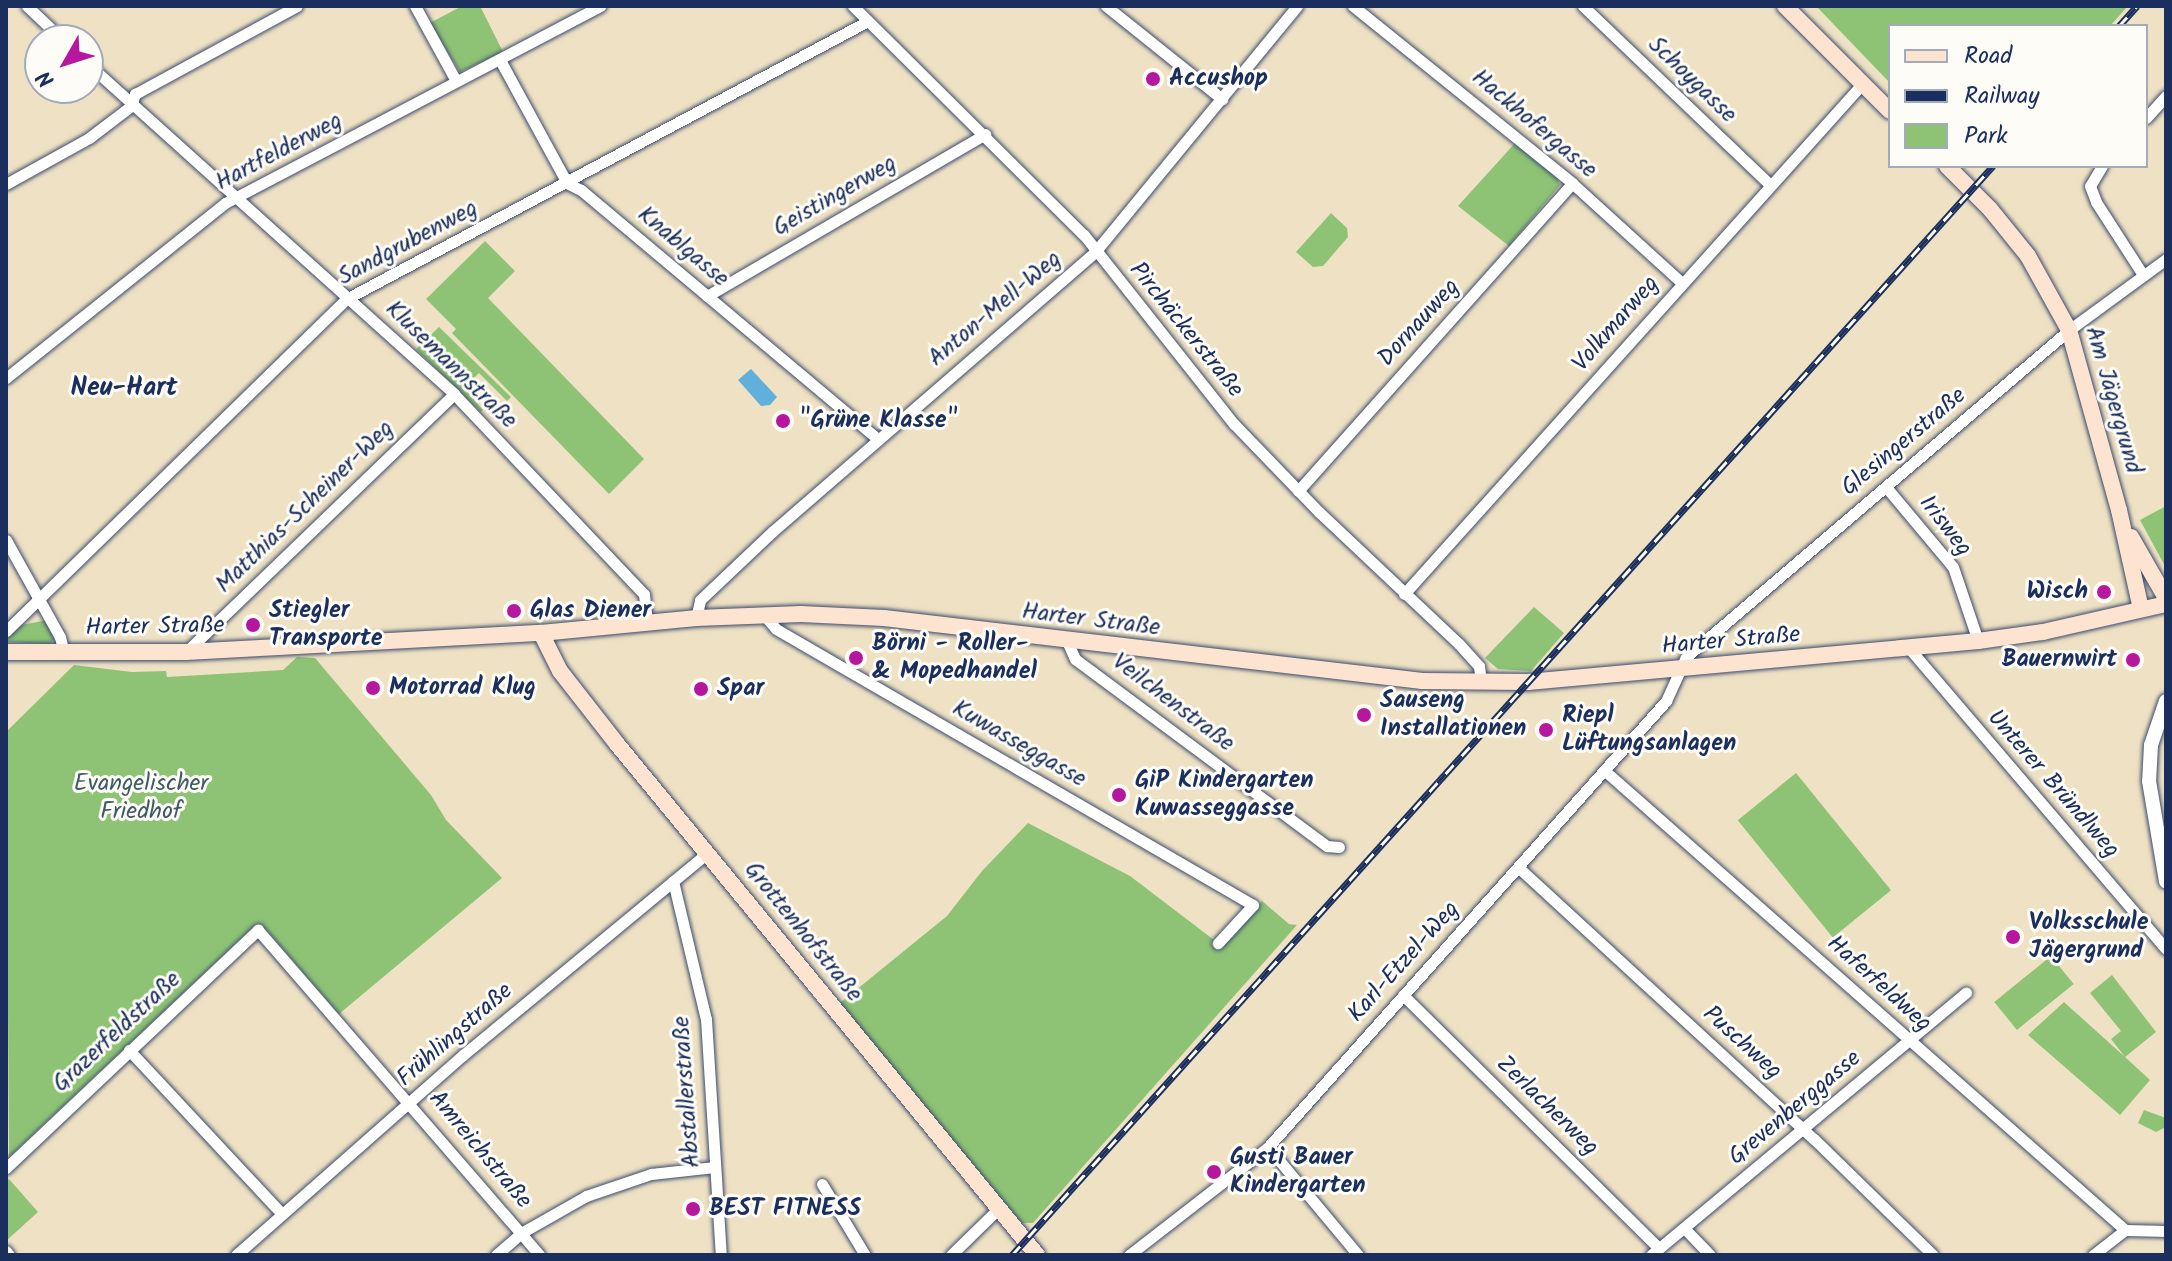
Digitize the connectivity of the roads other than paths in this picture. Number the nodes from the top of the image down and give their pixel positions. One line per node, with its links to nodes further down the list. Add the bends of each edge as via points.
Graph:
1 (27, 6): 12 (street)
2 (297, 6): 19 (street, via 135,94)
3 (415, 6): 15 (street)
4 (600, 6): 13 (street, Hartfelderweg)
5 (853, 6): 11 (street, Pirchäckerstraße)
6 (1106, 6): 18 (street)
7 (1297, 6): 18 (street, Anton-Mell-Weg)
8 (1353, 6): 26 (street, Hackhofergasse)
9 (1583, 6): 28 (street, Schoygasse)
10 (1785, 6): 16 (main road)
11 (868, 21): 22 (street, Pirchäckerstraße); 25 (street, Sandgrubenweg)
12 (46, 24)
13 (500, 60): 15 (street, Hartfelderweg); 25 (street, Knablgasse)
14 (104, 80): 19 (street, Klusemannstraße)
15 (456, 81): 29 (street, Hartfelderweg)
16 (1862, 84): 20 (main road); 28 (street, Volkmarweg)
17 (2166, 96): 21 (street)
18 (1222, 99): 30 (street, Anton-Mell-Weg)
19 (131, 106): 27 (street, via 89,138); 29 (street, Klusemannstraße)
20 (1888, 109)
21 (2148, 116)
22 (985, 134): 30 (street, Pirchäckerstraße); 34 (street, Geistingerweg)
23 (1949, 168): 36 (main road, Am Jägergrund, via 2028,256)
24 (2101, 168): 32 (street, via 2090,186 2096,202)
25 (567, 183): 34 (street, Knablgasse); 35 (street, Sandgrubenweg)
26 (1572, 183): 33 (street, Hackhofergasse); 41 (street, Dornauweg)
27 (6, 184)
28 (1770, 185): 33 (street, Volkmarweg)
29 (235, 200): 35 (street, Klusemannstraße); 37 (street, Hartfelderweg)
30 (1095, 252): 39 (street, Anton-Mell-Weg); 41 (street, Pirchäckerstraße, via 1199,383)
31 (2166, 259): 32 (street, Glesingerstraße)
32 (2143, 275): 36 (street, Glesingerstraße)
33 (1682, 283): 44 (street, Volkmarweg)
34 (707, 296): 39 (street, Knablgasse)
35 (346, 299): 38 (street, Klusemannstraße); 46 (street, Sandgrubenweg)
36 (2069, 330): 40 (street, Glesingerstraße); 42 (main road, Am Jägergrund)
37 (6, 378)
38 (454, 394): 51 (street, Klusemannstraße, via 644,594); 58 (street, Matthias-Scheiner-Weg)
39 (877, 438): 50 (street, Anton-Mell-Weg, via 700,600)
40 (1886, 487): 55 (street, Irisweg, via 1953,567); 60 (street, Glesingerstraße, via 1686,657)
41 (1298, 491): 44 (street, Pirchäckerstraße)
42 (2119, 510): 45 (main road, Am Jägergrund); 48 (main road, Am Jägergrund)
43 (6, 540): 46 (street)
44 (1404, 594): 61 (street, Pirchäckerstraße, via 1475,661)
45 (2166, 598)
46 (39, 599): 52 (street, Sandgrubenweg); 59 (street)
47 (2166, 604): 48 (main road, Harter Straße)
48 (2141, 609): 55 (main road, Harter Straße)
49 (764, 615): 50 (main road, Harter Straße); 54 (main road, Harter Straße, via 884,618); 70 (street, Kuwasseggasse, via 776,629 1253,905)
50 (696, 618): 51 (main road, Harter Straße)
51 (647, 622): 53 (main road, Harter Straße)
52 (6, 631)
53 (541, 633): 58 (main road, Harter Straße); 65 (main road, Grottenhofstraße, via 560,671)
54 (1067, 641): 61 (main road, Harter Straße, via 1348,674); 64 (street, Veilchenstraße, via 1075,659 1327,846)
55 (1978, 641): 56 (main road, Harter Straße)
56 (1908, 647): 60 (main road, Harter Straße); 71 (street, Unterer Bründlweg)
57 (6, 652): 59 (main road, Harter Straße)
58 (186, 652): 59 (main road, Harter Straße)
59 (64, 653)
60 (1682, 670): 61 (main road, Harter Straße); 63 (street, Karl-Etzel-Weg, via 1666,701)
61 (1481, 682)
62 (2166, 701): 68 (street, via 2151,745 2149,781)
63 (1605, 771): 66 (street, Karl-Etzel-Weg); 74 (street, Haferfeldweg)
64 (1339, 847)
65 (707, 853): 67 (street, Frühlingstraße); 82 (main road, Grottenhofstraße)
66 (1519, 868): 73 (street, Karl-Etzel-Weg); 77 (street, Puschweg)
67 (673, 881): 76 (street, Frühlingstraße); 79 (street, Abstallerstraße, via 706,1019)
68 (2166, 882)
69 (258, 930): 75 (street, Grazerfeldstraße); 76 (street, Amreichstraße)
70 (1218, 943)
71 (2166, 949)
72 (1966, 993): 74 (street, Grevenberggasse)
73 (1403, 995): 78 (street, Karl-Etzel-Weg); 88 (street, Zerlacherweg)
74 (1910, 1041): 77 (street, Grevenberggasse); 85 (street, Haferfeldweg)
75 (129, 1050): 80 (street, Grazerfeldstraße); 83 (street)
76 (409, 1102): 83 (street, Frühlingstraße); 87 (street, Amreichstraße)
77 (1804, 1129): 84 (street, Grevenberggasse); 99 (street, Puschweg)
78 (1268, 1147): 96 (street, Karl-Etzel-Weg); 97 (street)
79 (715, 1167): 87 (street, via 651,1174 586,1196); 92 (street, Abstallerstraße)
80 (6, 1168)
81 (822, 1184): 93 (street)
82 (999, 1208): 94 (street); 95 (main road, Grottenhofstraße)
83 (281, 1213): 89 (street, Frühlingstraße)
84 (1684, 1228): 88 (street, Grevenberggasse); 98 (street)
85 (2125, 1230): 86 (street); 100 (street)
86 (2166, 1231)
87 (521, 1233): 90 (street); 91 (street, Amreichstraße)
88 (1655, 1252)
89 (236, 1255)
90 (496, 1255)
91 (540, 1255)
92 (721, 1255)
93 (865, 1255)
94 (951, 1255)
95 (1037, 1255)
96 (1129, 1255)
97 (1358, 1255)
98 (1710, 1255)
99 (1933, 1255)
100 (2093, 1255)

